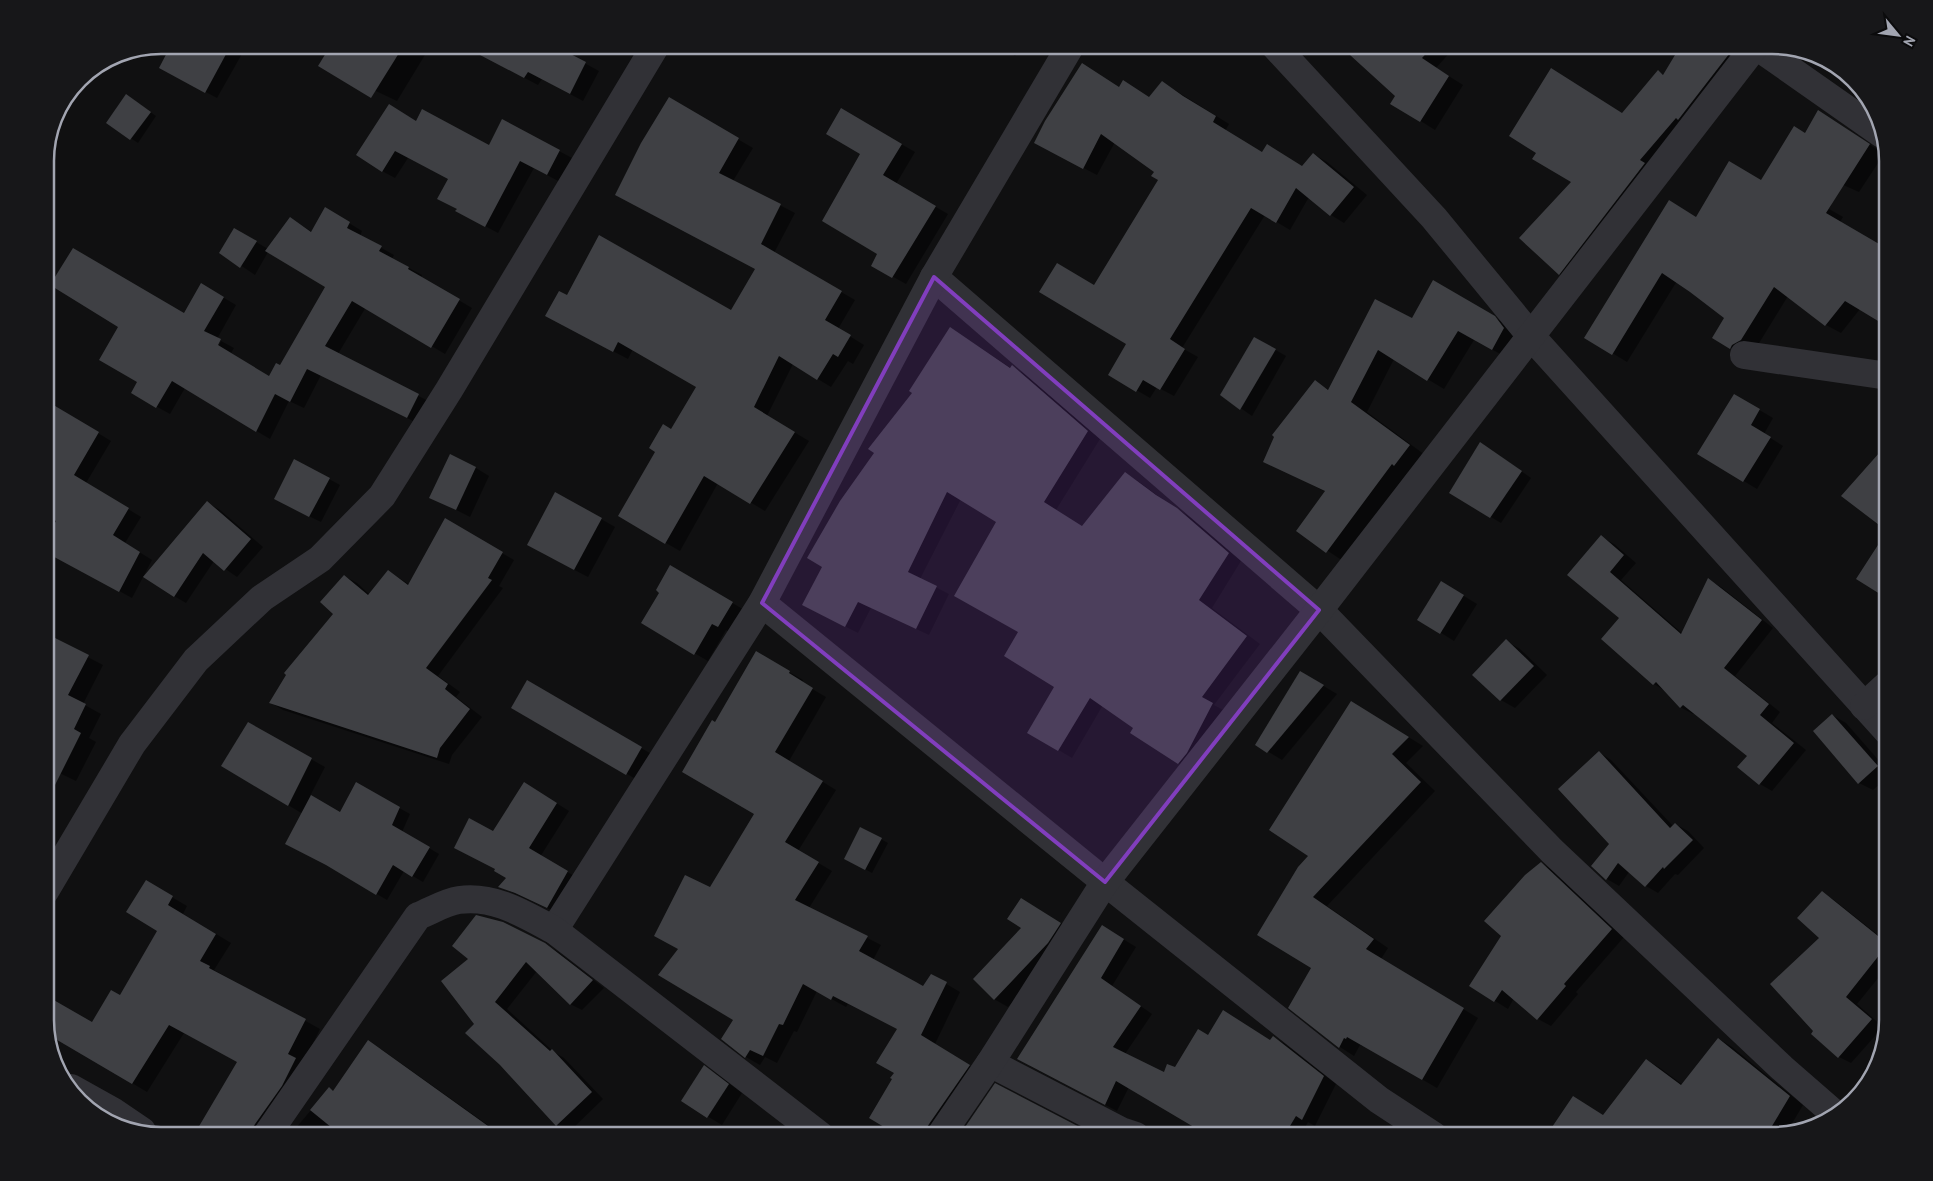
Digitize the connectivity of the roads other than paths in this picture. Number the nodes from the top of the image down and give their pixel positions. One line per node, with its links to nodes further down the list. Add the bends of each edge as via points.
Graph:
1 (651, 54): 16 (street, via 382,496 320,559 262,598 196,660 132,744)
2 (1066, 54): 7 (street)
3 (1282, 54): 8 (street, via 1434,218)
4 (1748, 54): 8 (street)
5 (1768, 54): 6 (street)
6 (1874, 129)
7 (934, 276): 11 (street); 12 (street)
8 (1531, 336): 12 (street); 14 (street)
9 (1744, 355): 10 (street)
10 (1879, 375)
11 (762, 603): 17 (street); 18 (street)
12 (1319, 610): 17 (street); 21 (street, via 1552,851)
13 (1879, 692): 14 (street)
14 (1864, 706): 15 (street)
15 (1879, 722)
16 (54, 876)
17 (1105, 882): 19 (street); 27 (street, via 1379,1100)
18 (554, 930): 23 (street, via 517,910 485,899 457,900 418,916); 24 (street)
19 (990, 1063): 25 (street); 26 (street)
20 (85, 1096): 22 (street)
21 (1830, 1110)
22 (130, 1123)
23 (272, 1127)
24 (809, 1127)
25 (946, 1127)
26 (1113, 1127)
27 (1420, 1127)

